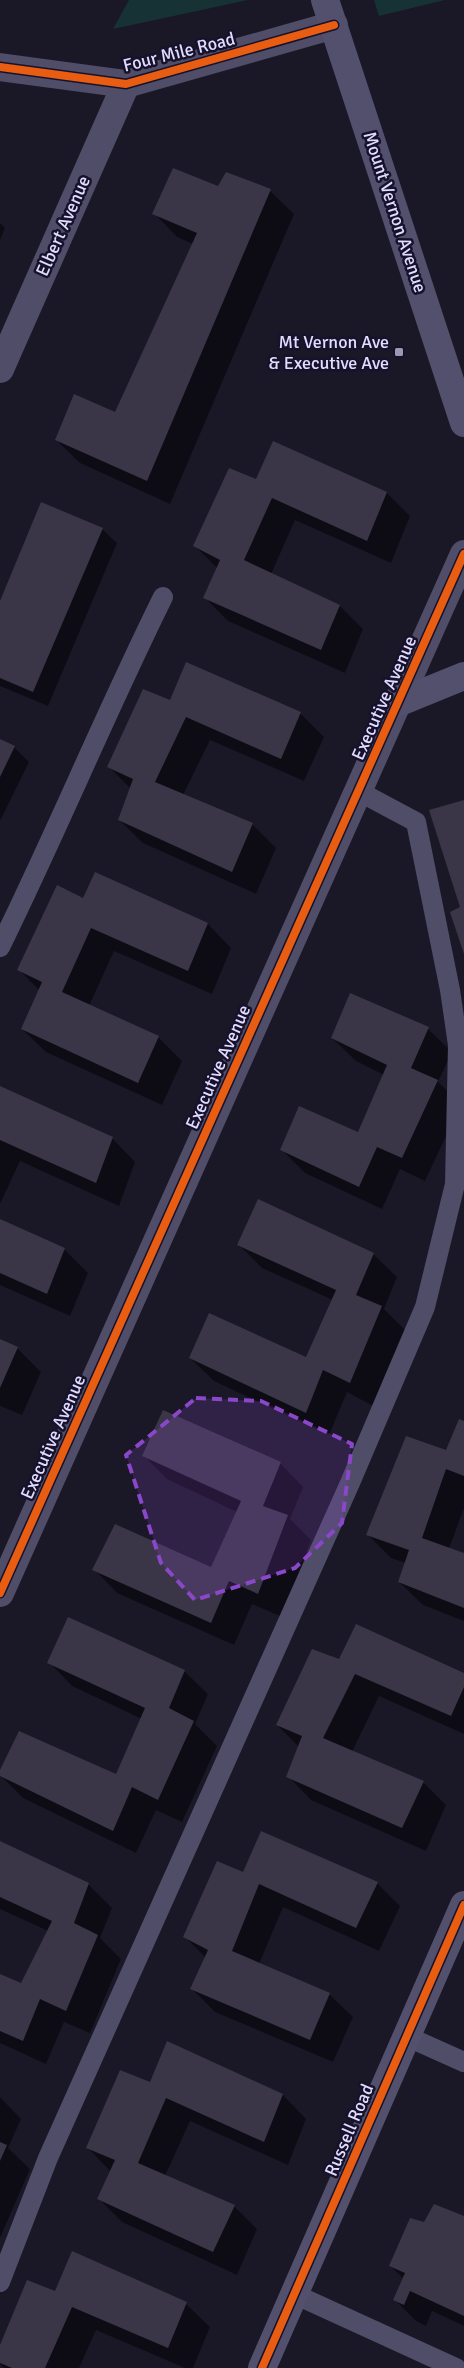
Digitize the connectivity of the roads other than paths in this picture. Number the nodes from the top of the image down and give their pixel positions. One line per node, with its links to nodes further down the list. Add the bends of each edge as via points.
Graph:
1 (325, 0): 2 (main road, Mount Vernon Avenue)
2 (334, 25): 4 (street, Four Mile Road); 6 (main road, Mount Vernon Avenue)
3 (0, 67): 4 (street, Four Mile Road)
4 (126, 84): 5 (street, Elbert Avenue)
5 (0, 369)
6 (464, 423)
7 (464, 554): 10 (street, Executive Avenue)
8 (163, 597): 12 (lane)
9 (464, 676): 10 (main road)
10 (400, 702): 11 (street, Executive Avenue)
11 (358, 791): 13 (street, Executive Avenue); 17 (lane, via 416,822 458,1045 455,1184 424,1307 346,1492 48,2158)
12 (0, 946)
13 (0, 1594)
14 (464, 1905): 15 (main road, Russell Road)
15 (406, 2036): 16 (lane); 18 (main road, Russell Road)
16 (464, 2062)
17 (0, 2282)
18 (294, 2294): 19 (main road, Russell Road); 20 (lane)
19 (262, 2368)
20 (456, 2368)

